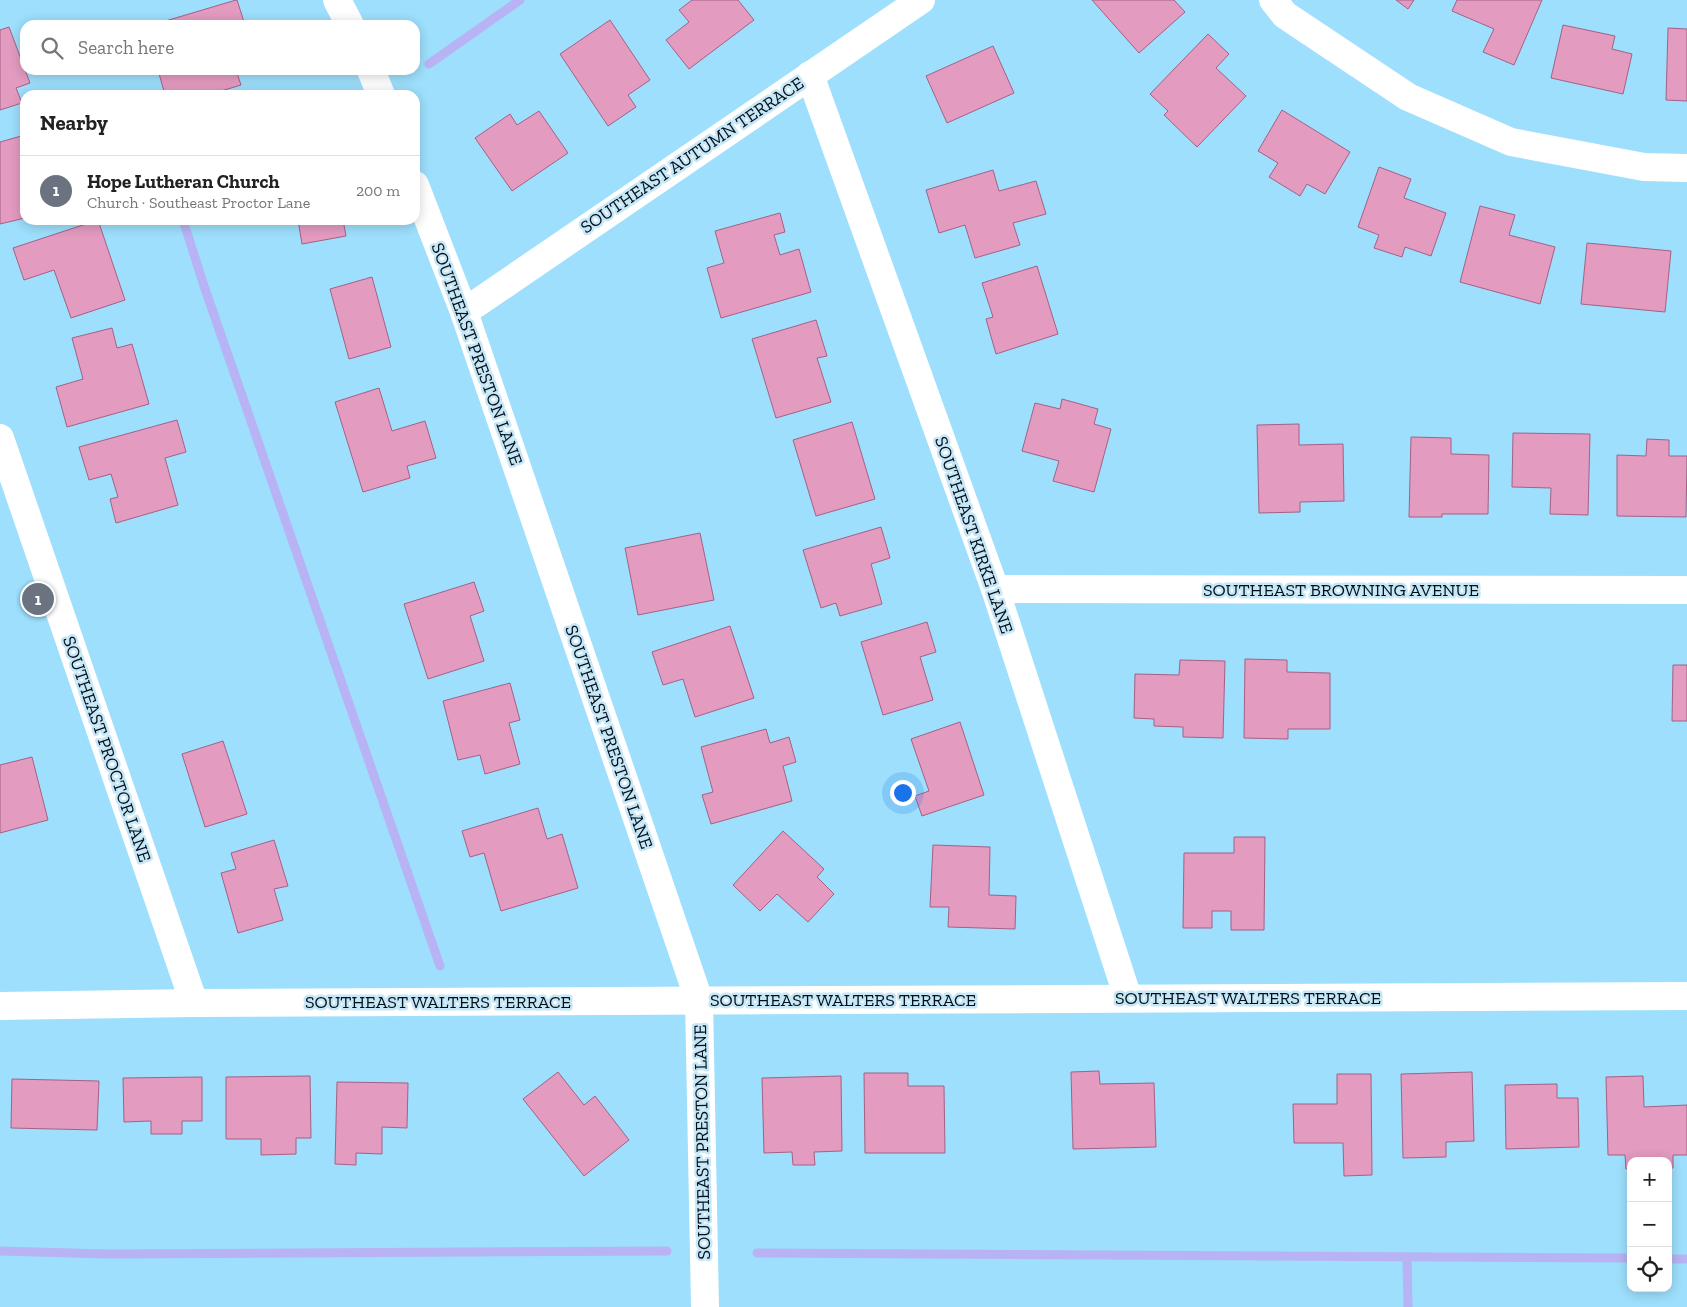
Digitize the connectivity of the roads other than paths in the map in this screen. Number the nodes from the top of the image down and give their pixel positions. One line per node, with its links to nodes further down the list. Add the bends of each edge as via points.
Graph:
1 (337, 0): 4 (street)
2 (921, 0): 6 (street, SOUTHEAST AUTUMN TERRACE)
3 (1273, 0): 8 (street, via 1285,15 1408,97 1511,142 1644,167)
4 (347, 20)
5 (373, 75): 7 (street)
6 (810, 75): 10 (street, SOUTHEAST AUTUMN TERRACE); 12 (street, SOUTHEAST KIRKE LANE)
7 (379, 90)
8 (1687, 168)
9 (420, 197): 10 (street, SOUTHEAST PRESTON LANE)
10 (464, 312): 16 (street, SOUTHEAST PRESTON LANE)
11 (0, 438): 17 (street, SOUTHEAST PROCTOR LANE)
12 (995, 589): 13 (street, SOUTHEAST BROWNING AVENUE); 15 (street, SOUTHEAST KIRKE LANE)
13 (1687, 590)
14 (1687, 996): 15 (street, SOUTHEAST WALTERS TERRACE)
15 (1128, 998): 16 (street, SOUTHEAST WALTERS TERRACE)
16 (699, 1000): 17 (street, SOUTHEAST WALTERS TERRACE); 19 (street, SOUTHEAST PRESTON LANE)
17 (194, 1003): 18 (street, SOUTHEAST WALTERS TERRACE)
18 (0, 1006)
19 (704, 1307)

